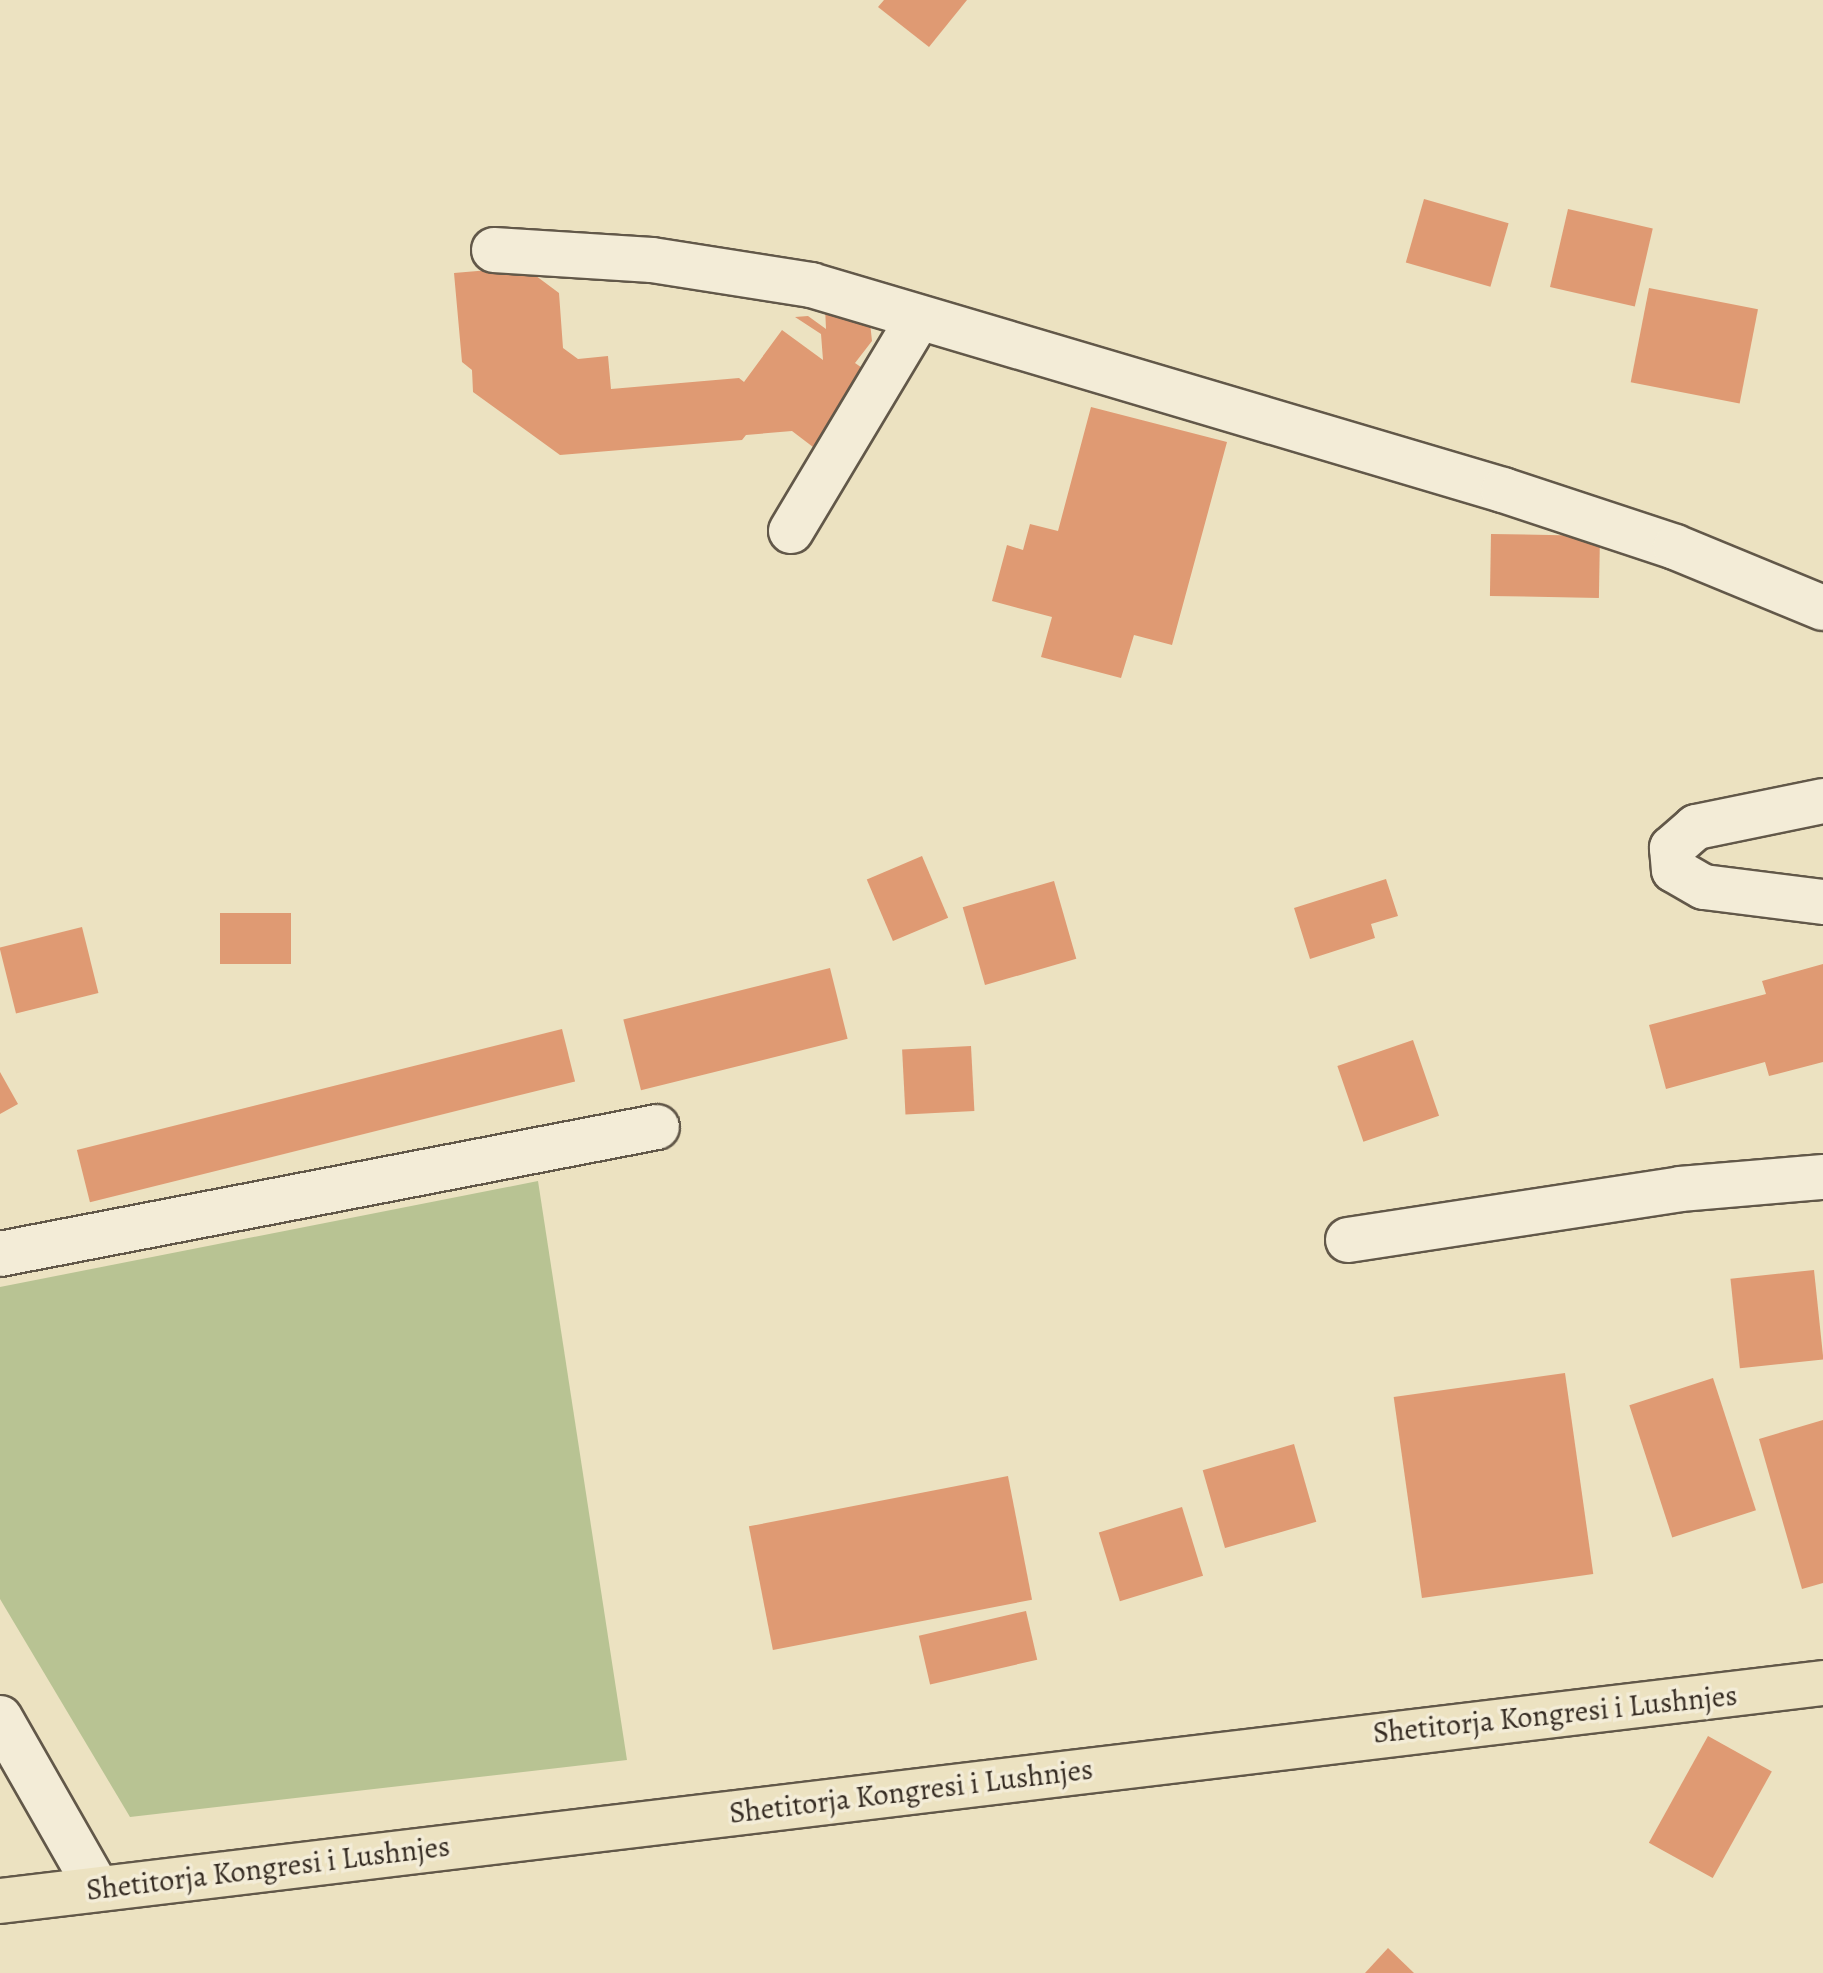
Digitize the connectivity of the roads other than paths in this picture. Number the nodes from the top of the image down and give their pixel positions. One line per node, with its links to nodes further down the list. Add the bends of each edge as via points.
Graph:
1 (494, 250): 2 (street, via 681,264 811,285)
2 (918, 319): 3 (street); 4 (street, via 1517,495 1675,547)
3 (791, 531)
4 (1823, 608)
5 (1823, 801): 6 (street, via 1696,827 1672,848 1674,870 1704,887)
6 (1823, 902)
7 (657, 1127): 10 (street)
8 (1823, 1177): 9 (street, via 1680,1189)
9 (1348, 1240)
10 (0, 1254)
11 (1823, 1683): 13 (main road, Shetitorja Kongresi i Lushnjes)
12 (0, 1718): 13 (street)
13 (97, 1888): 14 (main road, Shetitorja Kongresi i Lushnjes)
14 (0, 1901)

